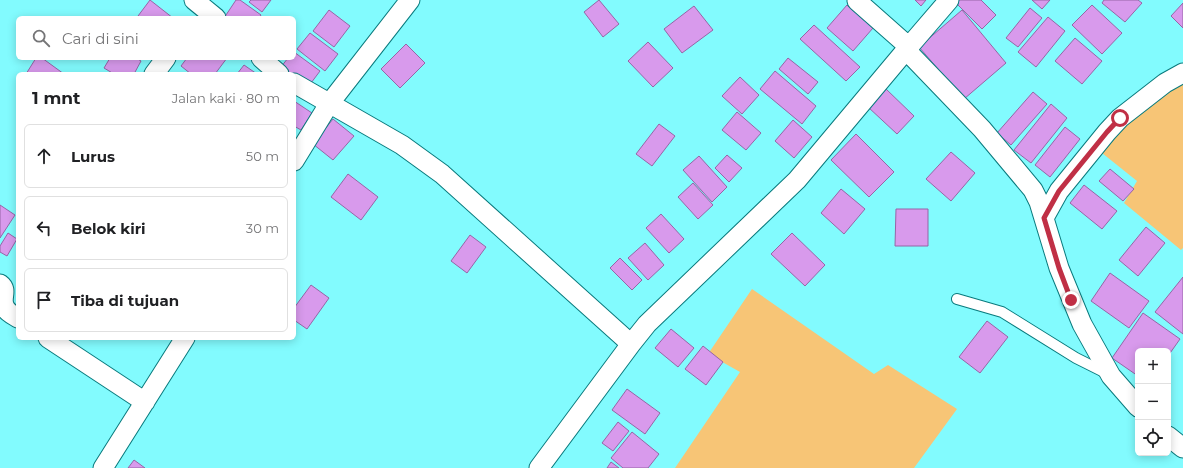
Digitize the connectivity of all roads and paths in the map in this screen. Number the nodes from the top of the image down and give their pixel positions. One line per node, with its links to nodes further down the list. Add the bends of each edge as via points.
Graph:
1 (410, 0): 11 (street)
2 (949, 0): 4 (street)
3 (857, 1): 4 (street)
4 (907, 48): 13 (street, via 1023,176 1033,190); 19 (street, via 797,180 647,324)
5 (164, 60): 7 (street)
6 (263, 60): 8 (street)
7 (156, 72)
8 (277, 72)
9 (1183, 73): 13 (street, via 1165,83 1120,118 1059,191)
10 (296, 84): 11 (street)
11 (329, 104): 12 (street); 19 (street, via 402,145 442,174)
12 (296, 158)
13 (1044, 218): 20 (street, via 1071,300)
14 (0, 284): 16 (street, via 4,291 4,307)
15 (957, 299): 20 (lane, via 1002,312 1076,358)
16 (16, 317)
17 (51, 340): 21 (street)
18 (184, 340): 21 (street)
19 (631, 344): 26 (street)
20 (1111, 376): 22 (street)
21 (145, 402): 25 (street)
22 (1135, 404)
23 (1171, 438): 24 (street)
24 (1183, 448)
25 (103, 468)
26 (539, 468)

